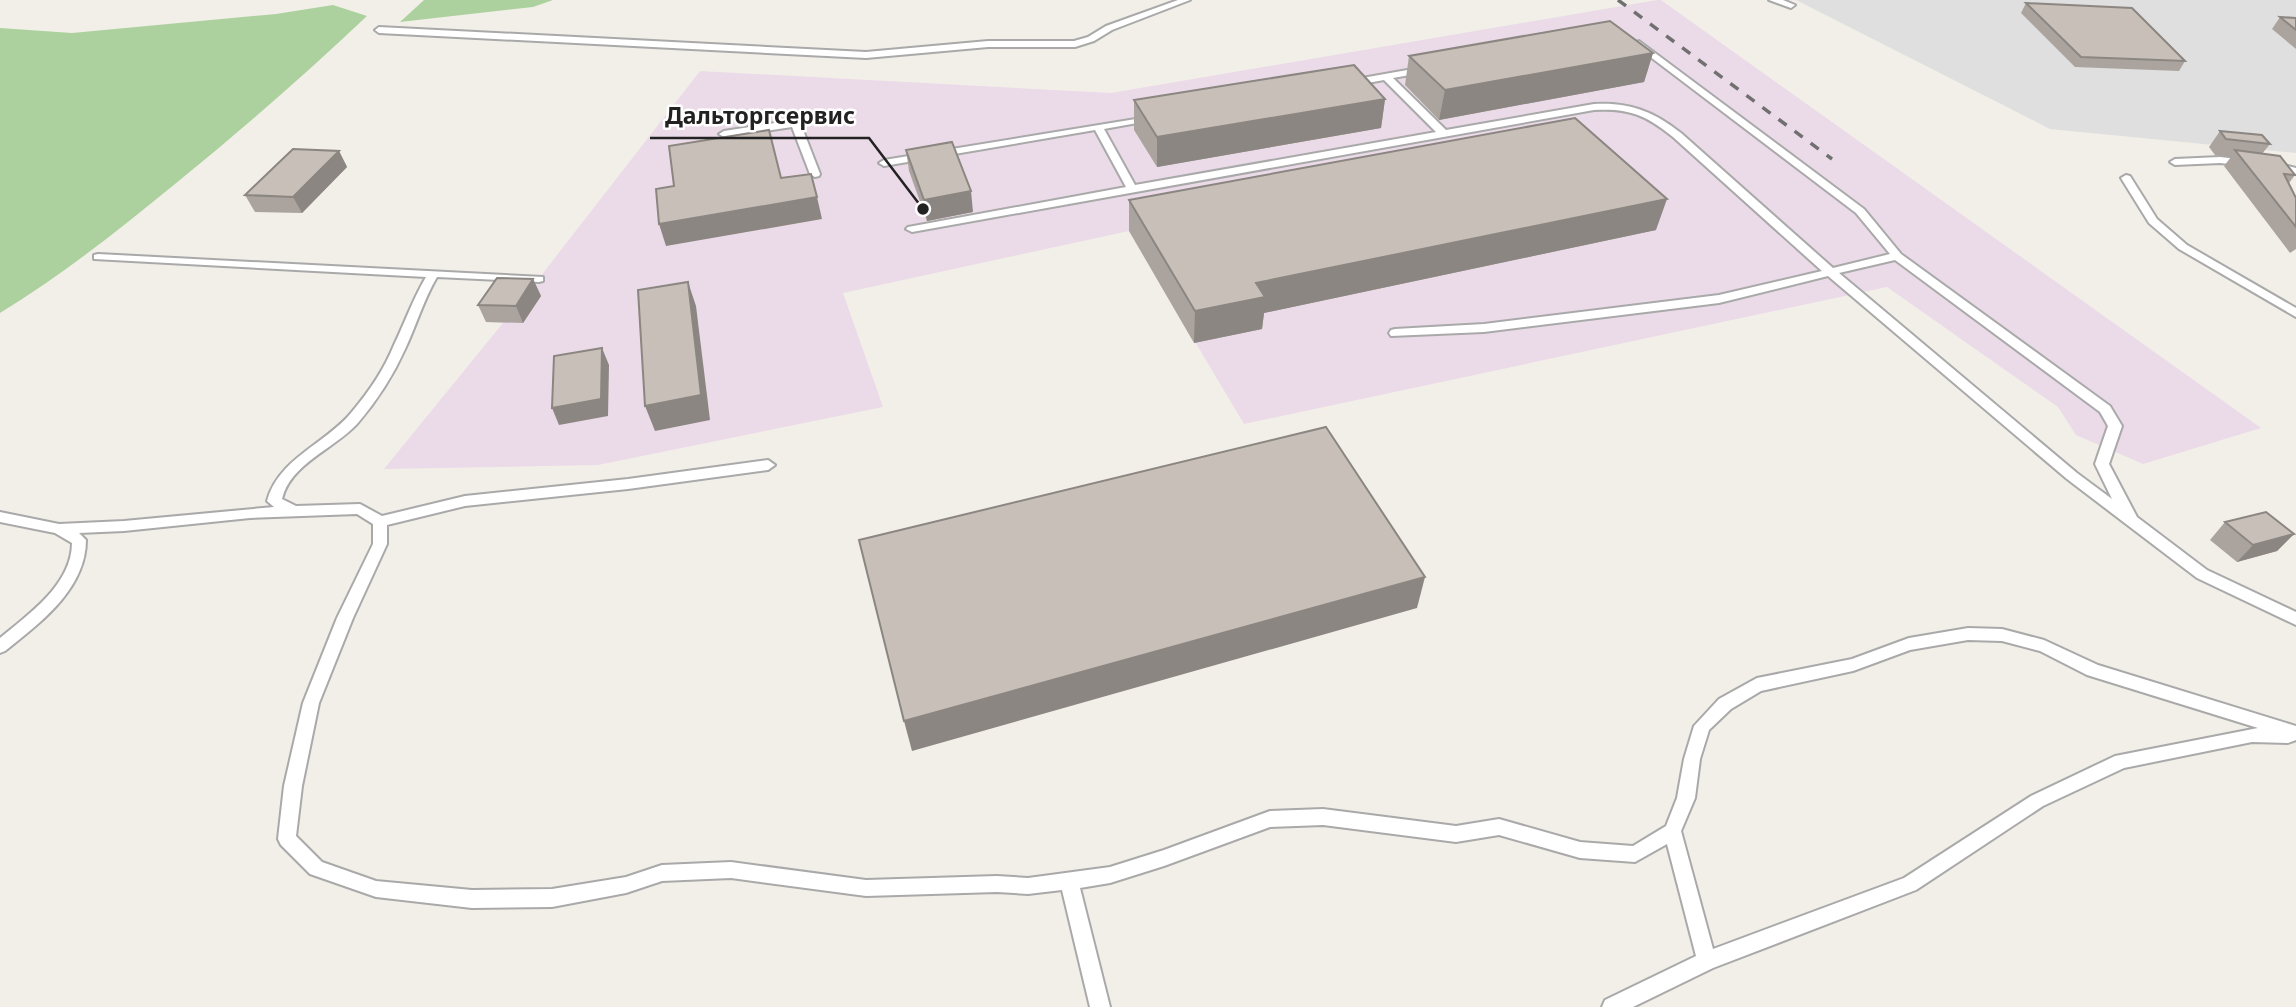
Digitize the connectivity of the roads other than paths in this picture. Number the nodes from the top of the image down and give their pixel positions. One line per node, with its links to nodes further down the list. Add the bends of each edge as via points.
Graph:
1 (1186, 0): 4 (lane, via 1075,44 988,44 866,55)
2 (1773, 0): 3 (lane)
3 (1790, 5)
4 (379, 30)
5 (1626, 40): 20 (lane, via 1636,41 1860,211)
6 (1438, 67): 7 (lane)
7 (1386, 77): 8 (lane); 12 (lane)
8 (1345, 84)
9 (1166, 115): 10 (lane)
10 (1098, 127): 14 (lane); 18 (lane)
11 (724, 134): 16 (lane, via 796,125)
12 (1444, 134): 18 (lane); 22 (lane, via 1594,107 1639,109 1677,135)
13 (2175, 162): 15 (lane, via 2220,160)
14 (884, 163)
15 (2296, 171)
16 (815, 174)
17 (2126, 178): 25 (lane, via 2153,221 2183,247)
18 (1132, 189): 19 (lane)
19 (912, 229)
20 (1897, 256): 22 (lane); 31 (lane, via 2105,409 2115,425 2102,464)
21 (98, 257): 23 (lane)
22 (1832, 273): 26 (lane, via 1719,299 1484,328); 31 (lane, via 2015,431)
23 (433, 274): 24 (lane); 28 (lane, via 419,296 400,347 352,421 275,489 274,501)
24 (538, 279)
25 (2296, 313)
26 (1395, 333)
27 (768, 465): 30 (lane, via 464,501)
28 (295, 511): 30 (lane, via 360,509); 32 (lane)
29 (0, 517): 32 (lane)
30 (380, 522): 37 (lane, via 380,544 311,702 293,786 287,839 316,868 376,889 472,899 552,898 626,885 663,873 731,870 866,888 1028,886)
31 (2136, 526): 33 (lane, via 2202,574)
32 (59, 529): 34 (lane, via 79,540 81,552 73,572)
33 (2296, 619)
34 (0, 647)
35 (2296, 735): 36 (lane, via 2093,670 2044,646 2001,635 1969,634 1909,644 1853,665 1757,685 1726,704 1702,726 1686,798); 38 (lane, via 2252,735 2121,761 2037,801 1910,884)
36 (1672, 831): 37 (lane, via 1635,854 1580,850 1499,827 1456,834 1324,817 1270,819 1110,875); 38 (lane)
37 (1069, 881): 39 (lane)
38 (1707, 961): 40 (lane)
39 (1100, 1007)
40 (1612, 1007)

